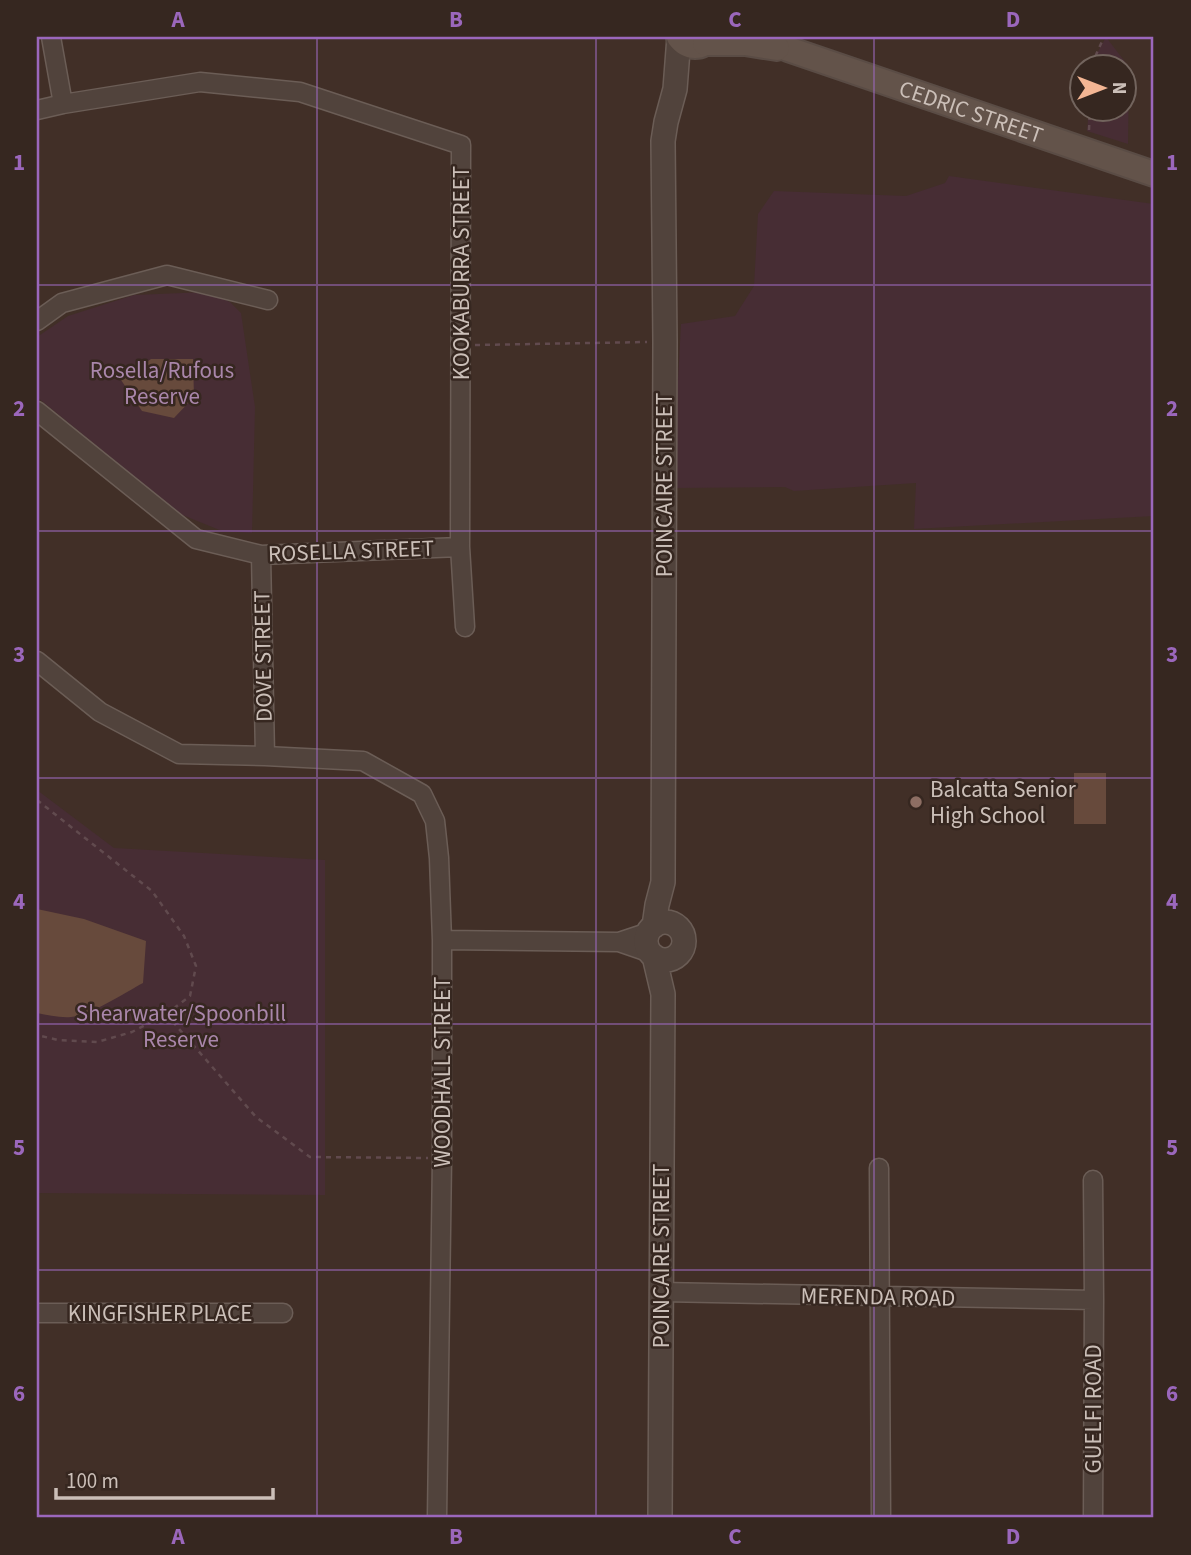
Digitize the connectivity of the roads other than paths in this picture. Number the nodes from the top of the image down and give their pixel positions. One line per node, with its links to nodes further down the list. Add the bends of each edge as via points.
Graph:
1 (51, 37): 5 (street)
2 (760, 37): 4 (main road, CEDRIC STREET)
3 (695, 40): 4 (main road, CEDRIC STREET); 16 (street, POINCAIRE STREET, via 675,89 663,141)
4 (788, 49): 7 (main road, CEDRIC STREET)
5 (62, 104): 6 (street, KOOKABURRA STREET); 11 (street, KOOKABURRA STREET, via 200,82 300,92 461,145)
6 (37, 110)
7 (1154, 174)
8 (268, 300): 9 (street, via 167,275 62,303)
9 (37, 321)
10 (37, 411): 12 (street, ROSELLA STREET, via 197,540)
11 (460, 547): 12 (street, ROSELLA STREET); 13 (street, KOOKABURRA STREET)
12 (261, 555): 15 (street, DOVE STREET)
13 (465, 628)
14 (37, 661): 15 (street, WOODHALL STREET, via 100,712 179,754)
15 (265, 756): 17 (street, WOODHALL STREET, via 363,761 422,794 435,821)
16 (663, 882): 18 (street, POINCAIRE STREET, via 657,905); 18 (street, POINCAIRE STREET, via 680,930 661,923)
17 (442, 940): 18 (street); 26 (street, WOODHALL STREET)
18 (657, 945): 21 (street, POINCAIRE STREET, via 669,979 663,994)
19 (879, 1168): 22 (street)
20 (1093, 1180): 23 (street, GUELFI ROAD)
21 (661, 1292): 22 (street, MERENDA ROAD); 27 (street, POINCAIRE STREET)
22 (881, 1297): 23 (street, MERENDA ROAD); 28 (street)
23 (1094, 1300): 29 (street, GUELFI ROAD)
24 (37, 1312): 25 (street, KINGFISHER PLACE)
25 (284, 1313)
26 (437, 1518)
27 (660, 1518)
28 (881, 1518)
29 (1093, 1518)

